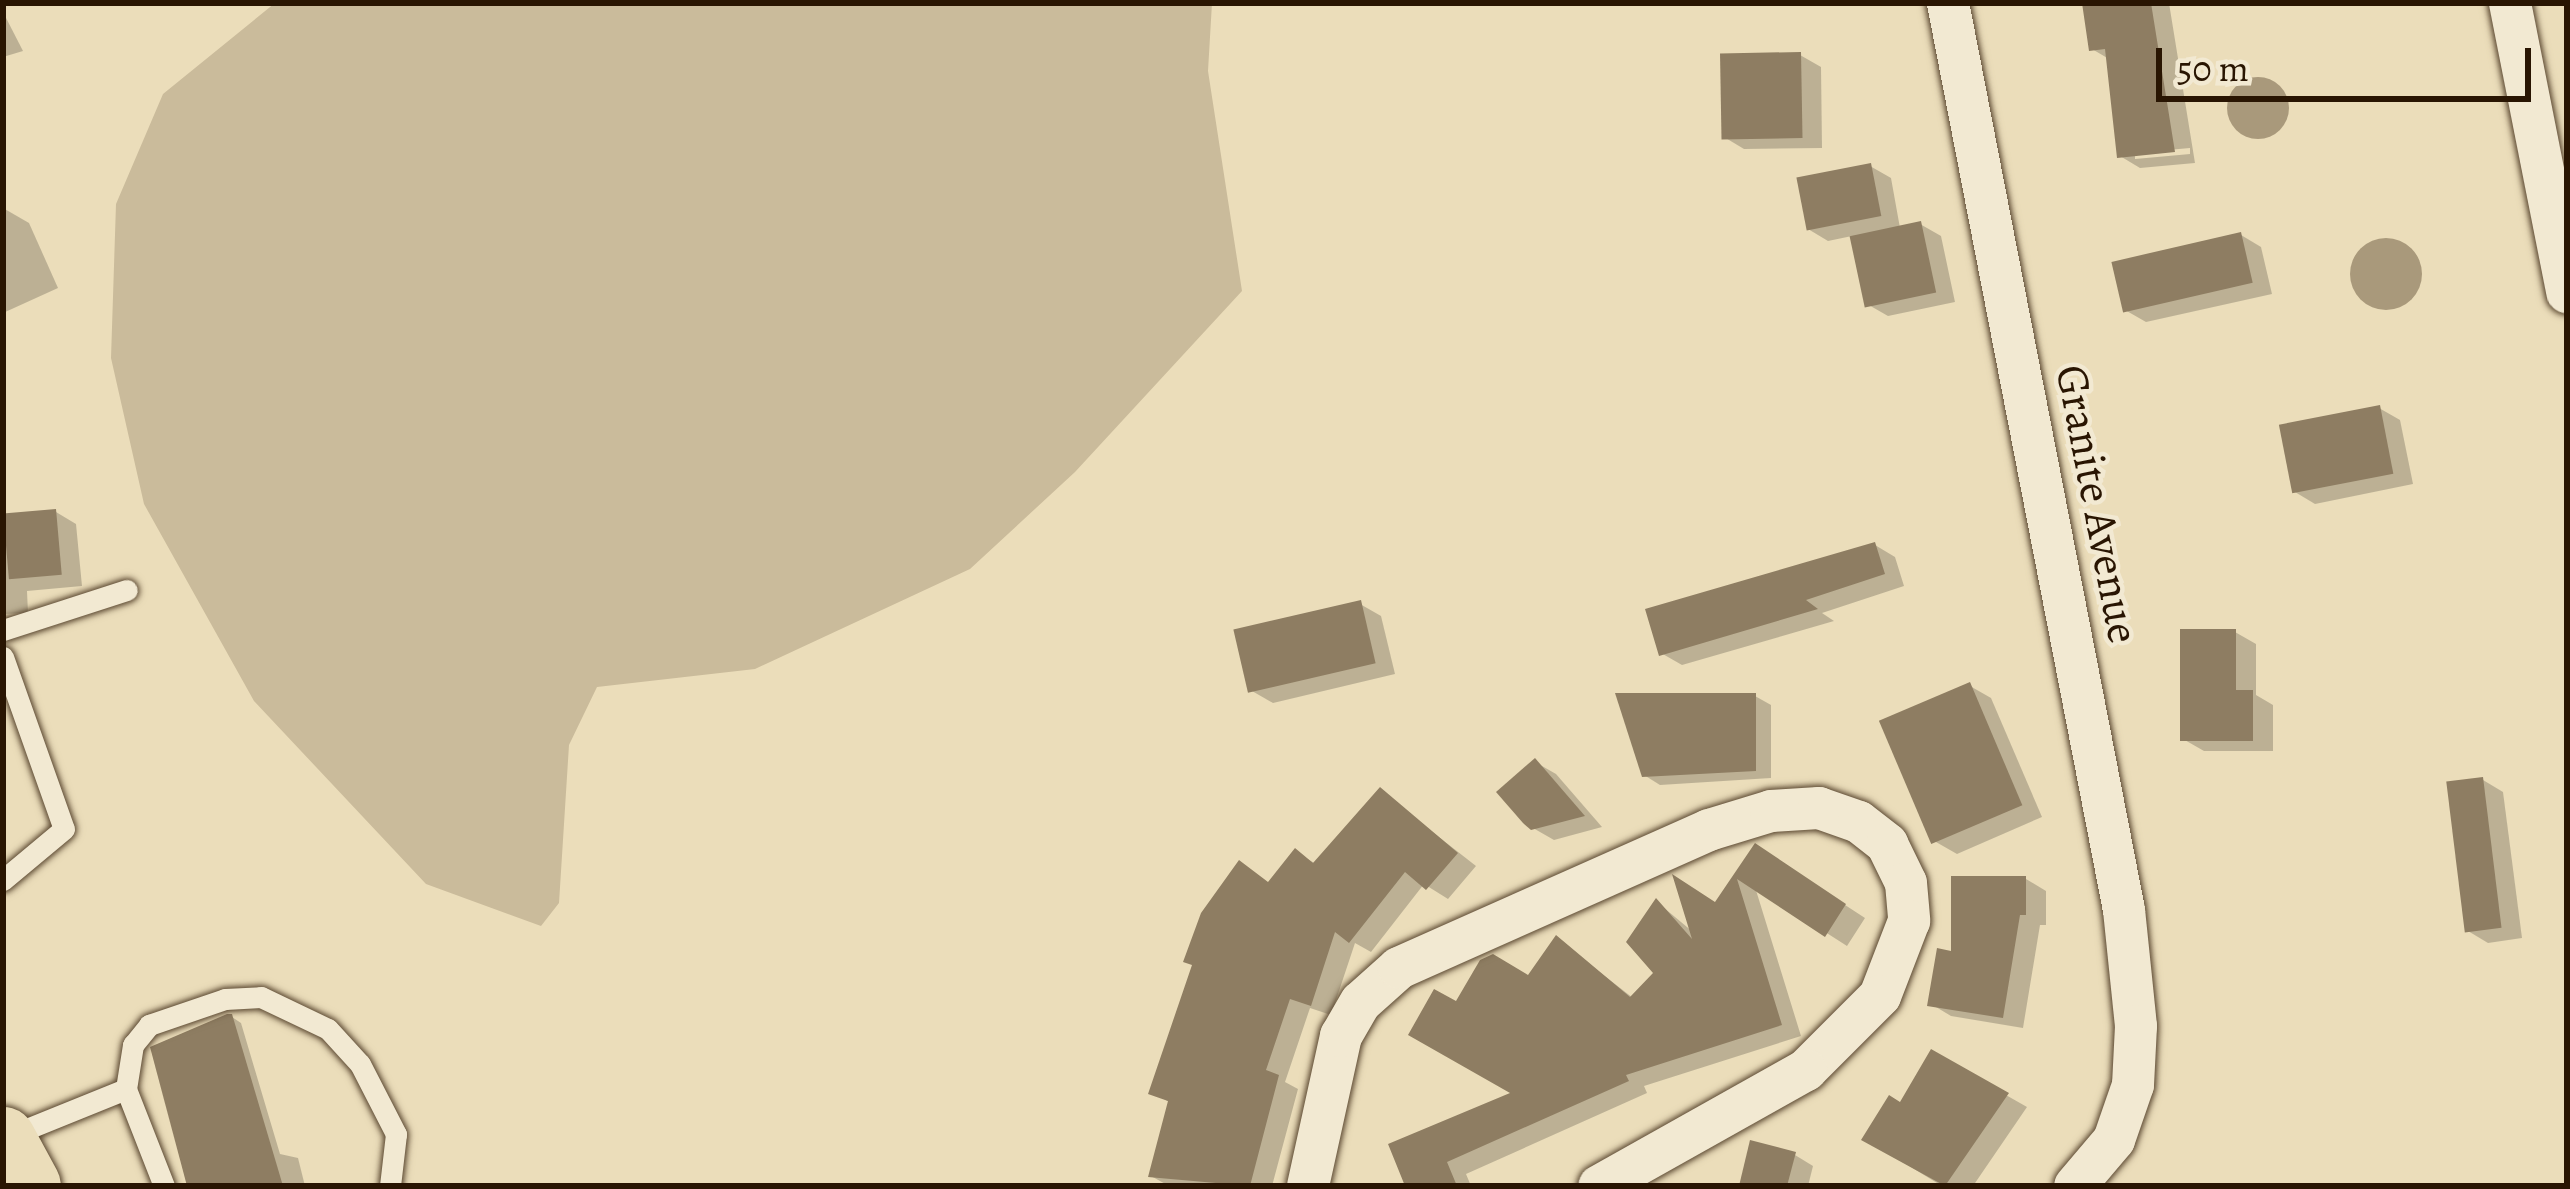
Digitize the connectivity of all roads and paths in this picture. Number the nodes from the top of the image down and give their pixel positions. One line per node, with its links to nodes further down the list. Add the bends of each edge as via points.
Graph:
1 (1948, 3): 15 (street, Granite Avenue, via 2124,910 2133,1084 2114,1140)
2 (2510, 3): 3 (street)
3 (2567, 292)
4 (127, 590): 5 (lane)
5 (3, 630)
6 (3, 657): 7 (lane, via 64,829)
7 (3, 880)
8 (126, 1089): 9 (lane); 11 (lane); 12 (lane, via 133,1045 172,1014 260,997 296,1009 328,1029 383,1101 396,1134)
9 (3, 1139): 10 (main road)
10 (28, 1186)
11 (164, 1186)
12 (390, 1186)
13 (1308, 1186): 14 (street, via 1342,1036 1361,1002 1399,968 1708,830 1771,811 1819,808 1859,822 1888,844 1906,883 1909,921 1880,996 1806,1070)
14 (1599, 1186)
15 (2075, 1186)

